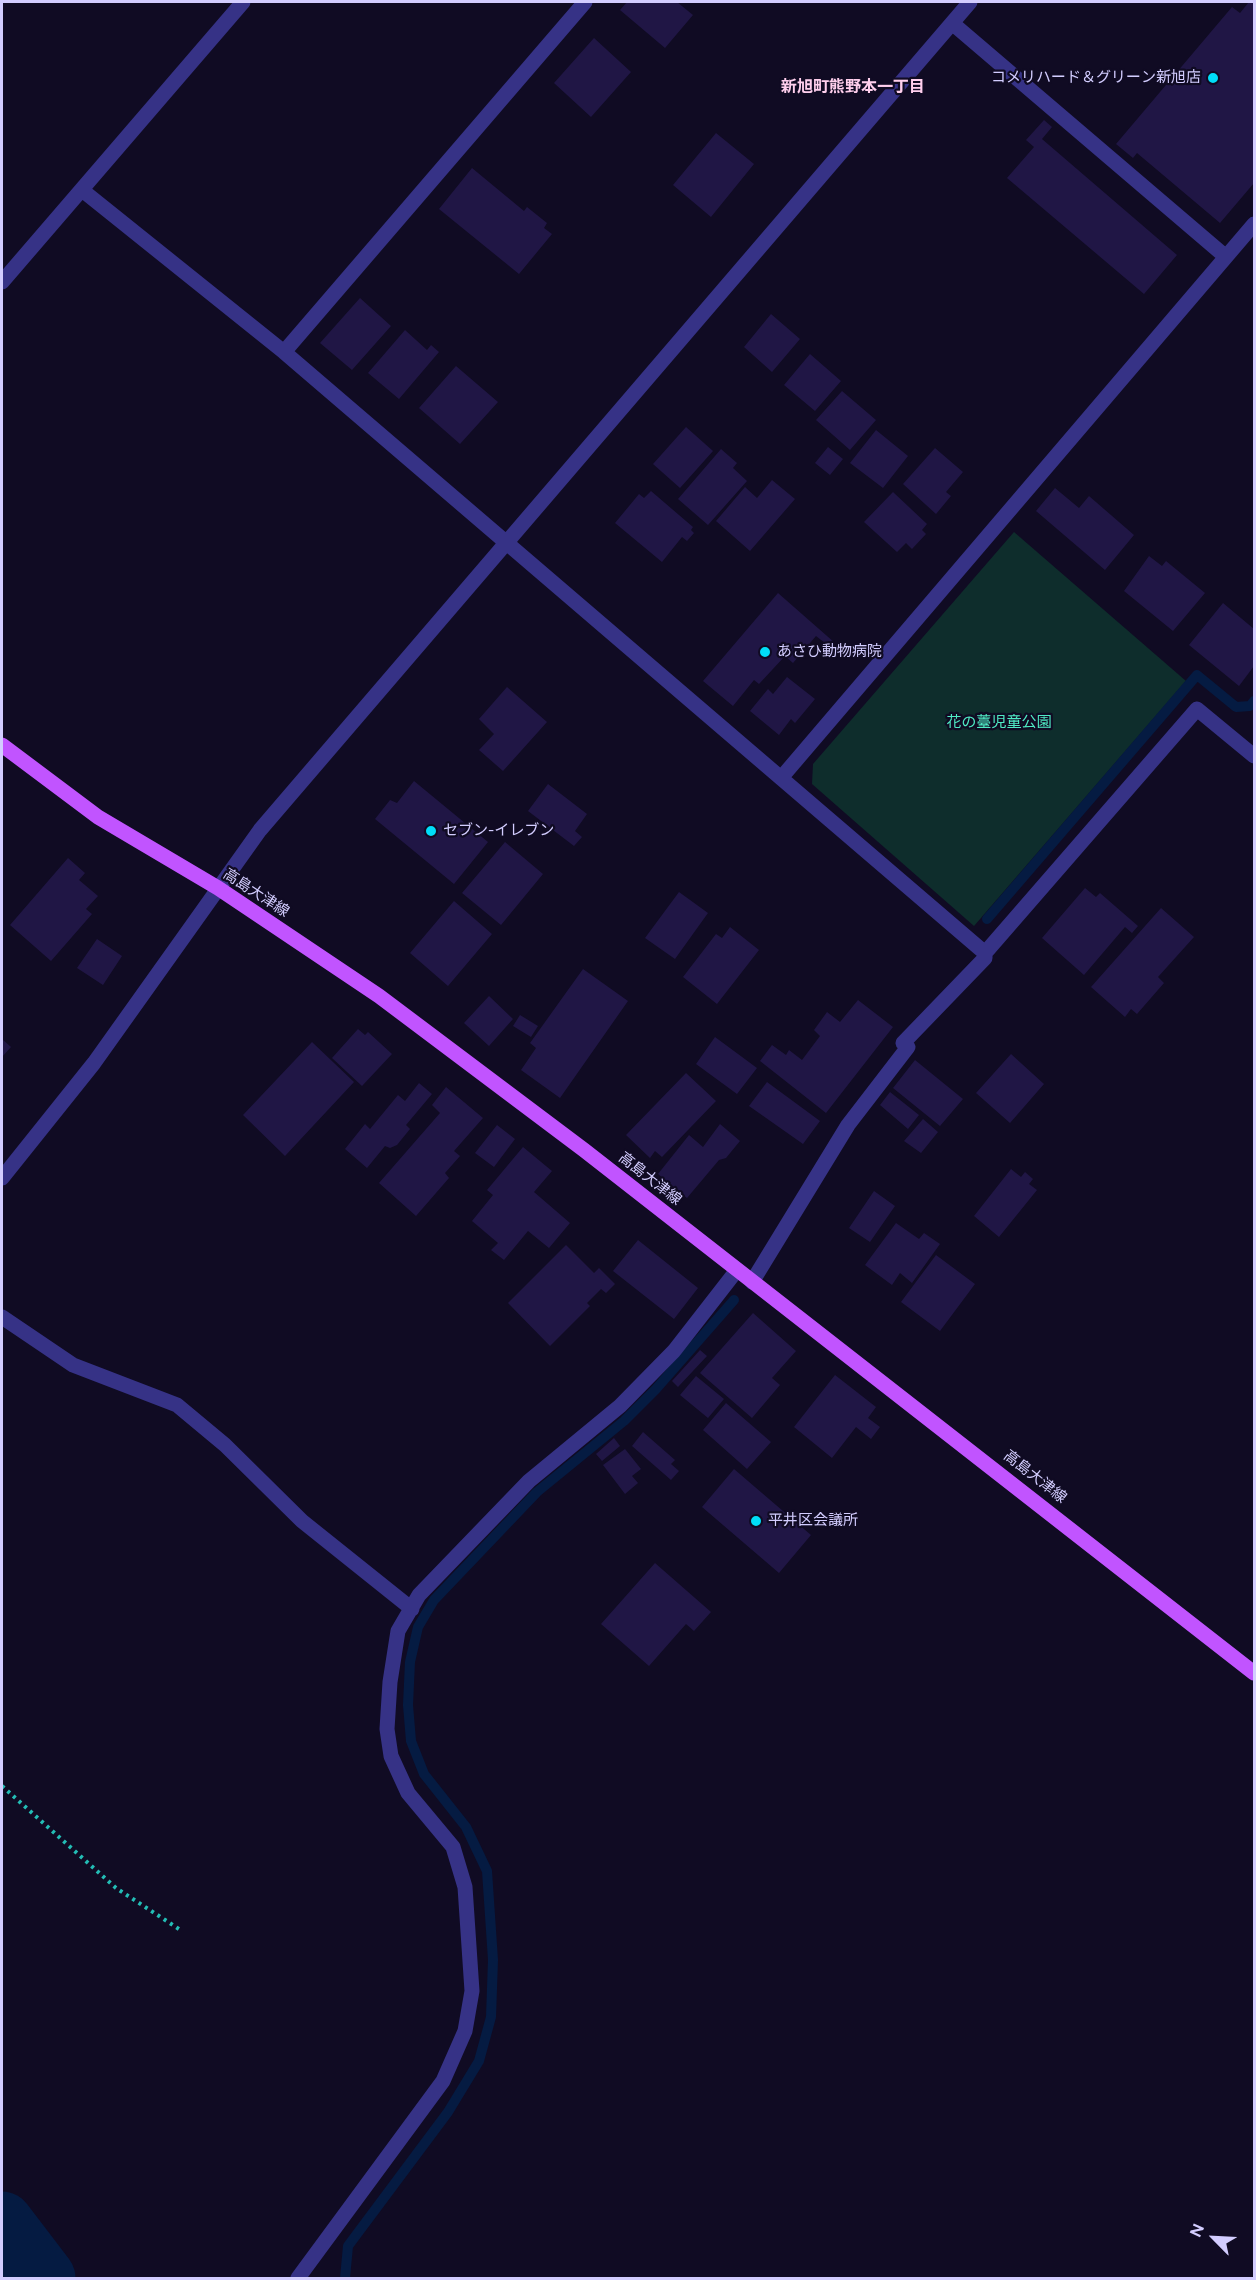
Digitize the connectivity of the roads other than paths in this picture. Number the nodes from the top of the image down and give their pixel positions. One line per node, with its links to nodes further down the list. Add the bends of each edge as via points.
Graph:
1 (243, 2): 5 (street)
2 (585, 2): 9 (street)
3 (970, 2): 4 (street)
4 (952, 23): 7 (street); 10 (street)
5 (82, 190): 8 (street); 9 (street)
6 (1254, 224): 7 (street)
7 (1226, 257): 13 (street)
8 (2, 282)
9 (284, 352): 10 (street)
10 (507, 542): 13 (street); 14 (street, via 260,830)
11 (2, 745): 14 (main road, 高島大津線, via 98,817)
12 (1251, 747): 15 (street, via 1197,709)
13 (781, 778): 15 (street)
14 (218, 888): 16 (street, via 93,1062); 17 (main road, 高島大津線, via 379,996)
15 (985, 953): 18 (street, via 985,958 903,1043 908,1047 848,1125)
16 (2, 1178)
17 (737, 1270): 18 (main road, 高島大津線); 20 (street, via 674,1351 620,1407 529,1481 419,1595)
18 (752, 1282): 21 (main road, 高島大津線)
19 (2, 1317): 20 (street, via 73,1365 177,1405 225,1445 302,1521)
20 (412, 1609): 22 (street, via 398,1631 390,1682 387,1729 391,1756 408,1793 453,1847 465,1887 472,1991 465,2031 443,2081)
21 (1254, 1673)
22 (298, 2278)

